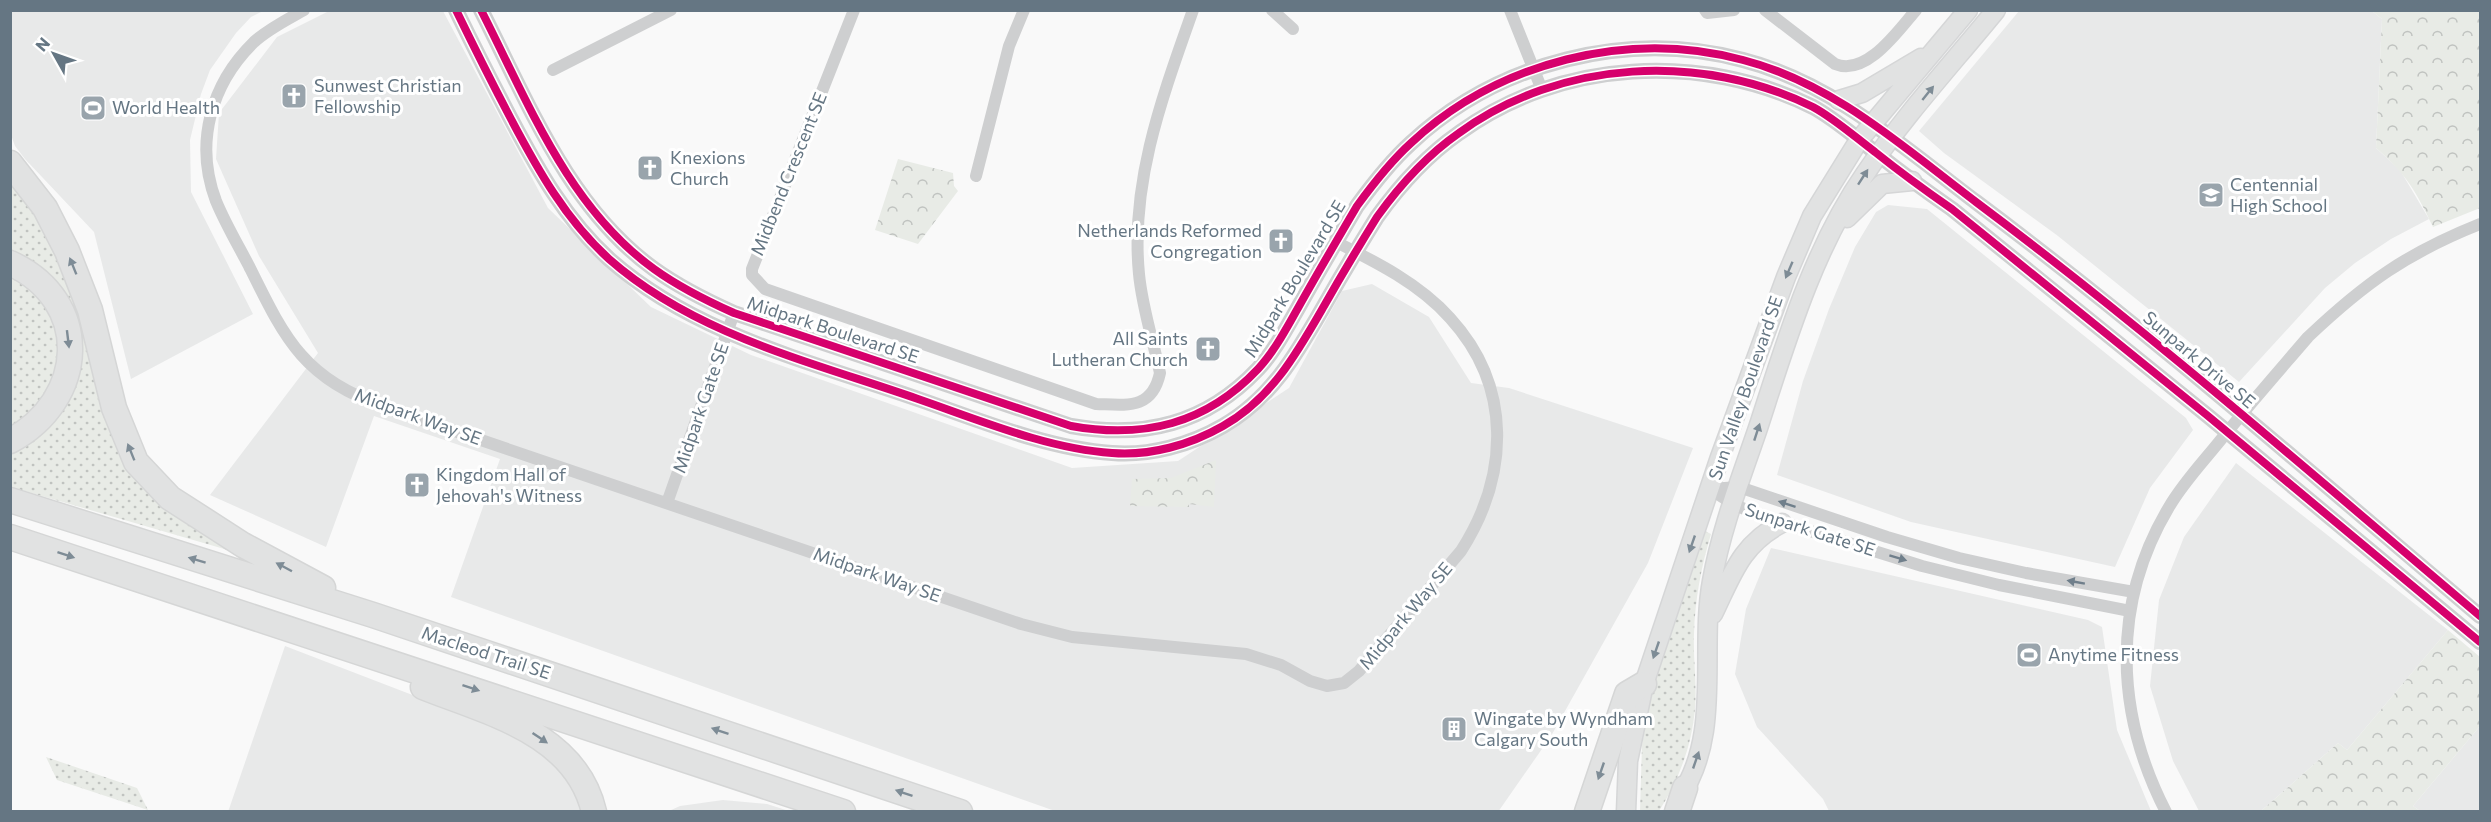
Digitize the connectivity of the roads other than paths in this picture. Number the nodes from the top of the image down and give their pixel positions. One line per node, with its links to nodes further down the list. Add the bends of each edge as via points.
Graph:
1 (304, 10): 42 (street, Midpark Way SE, via 255,41 233,67 215,99 206,142 216,201 277,322 296,351 336,386 380,405)
2 (456, 10): 35 (street, Midpark Boulevard SE, via 539,170 577,225 641,285)
3 (481, 10): 34 (street, Midpark Boulevard SE, via 557,158 594,211 653,269)
4 (671, 10): 19 (street)
5 (854, 10): 7 (street, Midbend Crescent SE, via 752,269 755,280 765,290 1096,404 1125,405 1141,403 1157,387 1160,373 1139,273 1141,196 1153,131)
6 (1024, 10): 27 (street, via 1009,46)
7 (1194, 10)
8 (1272, 10): 16 (street)
9 (1510, 10): 18 (street)
10 (1705, 10): 11 (street, via 1707,14 1717,14)
11 (1734, 10)
12 (1765, 10): 13 (street, via 1845,68 1875,54)
13 (1916, 10)
14 (1968, 10): 17 (main road, Sun Valley Boulevard SE)
15 (1996, 10): 23 (main road, Sun Valley Boulevard SE, one-way to 15)
16 (1293, 29)
17 (1935, 50): 21 (main road, via 1862,93); 22 (main road, Sun Valley Boulevard SE)
18 (1534, 69): 20 (street); 21 (street, Midpark Boulevard SE, via 1620,50 1707,52 1780,71); 31 (street, Midpark Boulevard SE, via 1477,95 1410,143 1372,186)
19 (553, 70)
20 (1542, 90): 24 (street, Midpark Boulevard SE, via 1587,78 1633,72 1702,74 1774,91 1814,108); 32 (street, Midpark Boulevard SE, via 1474,123 1427,158 1390,199)
21 (1839, 100): 22 (street, Midpark Boulevard SE)
22 (1872, 123): 23 (street, Midpark Boulevard SE); 24 (main road, Sun Valley Boulevard SE)
23 (1891, 138): 25 (main road, Sun Valley Boulevard SE); 36 (street, Sunpark Drive SE, via 2059,264)
24 (1860, 140): 25 (street, Midpark Boulevard SE); 39 (main road, Sun Valley Boulevard SE, one-way to 39, via 1825,192 1794,258)
25 (1878, 155): 28 (street, Sunpark Drive SE); 30 (main road, Sun Valley Boulevard SE, one-way to 25)
26 (10, 163): 47 (highway, one-way to 26, via 243,545 179,504 136,462 114,408 90,310 67,251 45,208)
27 (976, 176)
28 (1912, 182): 30 (main road, via 1882,184); 37 (street, Sunpark Drive SE, via 1987,237)
29 (2481, 224): 36 (street, via 2429,246 2356,292 2308,337)
30 (1830, 238): 40 (main road, Sun Valley Boulevard SE, one-way to 30, via 1787,342)
31 (1336, 242): 32 (street, Midpark Way SE); 34 (street, Midpark Boulevard SE, via 1253,375 1234,392 1197,414 1143,430 1114,432 1071,426)
32 (1356, 252): 35 (street, Midpark Boulevard SE, via 1289,365 1265,394 1240,416 1205,435 1169,448 1137,453 1092,452 1043,439); 42 (street, Midpark Way SE, via 1424,294 1462,332 1491,391 1498,449 1488,501 1475,530 1373,657 1344,683 1322,685 1281,665 1246,654 1049,632)
33 (10, 263): 38 (highway, one-way to 38, via 33,276 56,302 66,323 70,348 68,372 54,404 32,428)
34 (734, 313): 35 (street, Midpark Gate SE)
35 (727, 333): 42 (street, Midpark Gate SE)
36 (2241, 415): 37 (street); 48 (street, Sunpark Drive SE)
37 (2227, 432): 45 (street, via 2170,505 2149,546); 51 (street, Sunpark Drive SE)
38 (10, 441)
39 (1710, 489): 40 (street, Sunpark Gate SE); 52 (main road, Sun Valley Boulevard SE, one-way to 52)
40 (1736, 496): 43 (street, Sunpark Gate SE); 45 (street, Sunpark Gate SE, one-way to 40, via 1959,558); 49 (main road, Sun Valley Boulevard SE, via 1712,580)
41 (10, 500): 47 (highway, Macleod Trail SE, one-way to 41)
42 (667, 503)
43 (1782, 523): 46 (street, Sunpark Gate SE, one-way to 46, via 1922,566); 49 (main road, via 1761,536 1740,557)
44 (10, 537): 50 (highway, Macleod Trail SE, one-way to 50)
45 (2134, 592): 46 (street)
46 (2130, 611): 63 (street, via 2126,663 2130,709 2142,759)
47 (373, 615): 58 (highway, Macleod Trail SE, one-way to 47)
48 (2481, 616)
49 (1708, 624): 54 (main road, Sun Valley Boulevard SE, one-way to 49, via 1703,736)
50 (316, 636): 53 (highway, Macleod Trail SE, one-way to 53); 55 (highway, one-way to 55, via 341,655 531,732 570,762 588,790)
51 (2481, 642)
52 (1644, 684): 59 (highway, one-way to 59, via 1627,694); 60 (main road, Sun Valley Boulevard SE, via 1628,761)
53 (769, 787): 56 (highway); 57 (highway, Macleod Trail SE)
54 (1685, 788): 61 (main road, Sun Valley Boulevard SE); 62 (highway)
55 (594, 812)
56 (821, 812)
57 (843, 812)
58 (960, 812)
59 (1587, 812)
60 (1626, 812)
61 (1669, 812)
62 (1677, 812)
63 (2166, 812)

